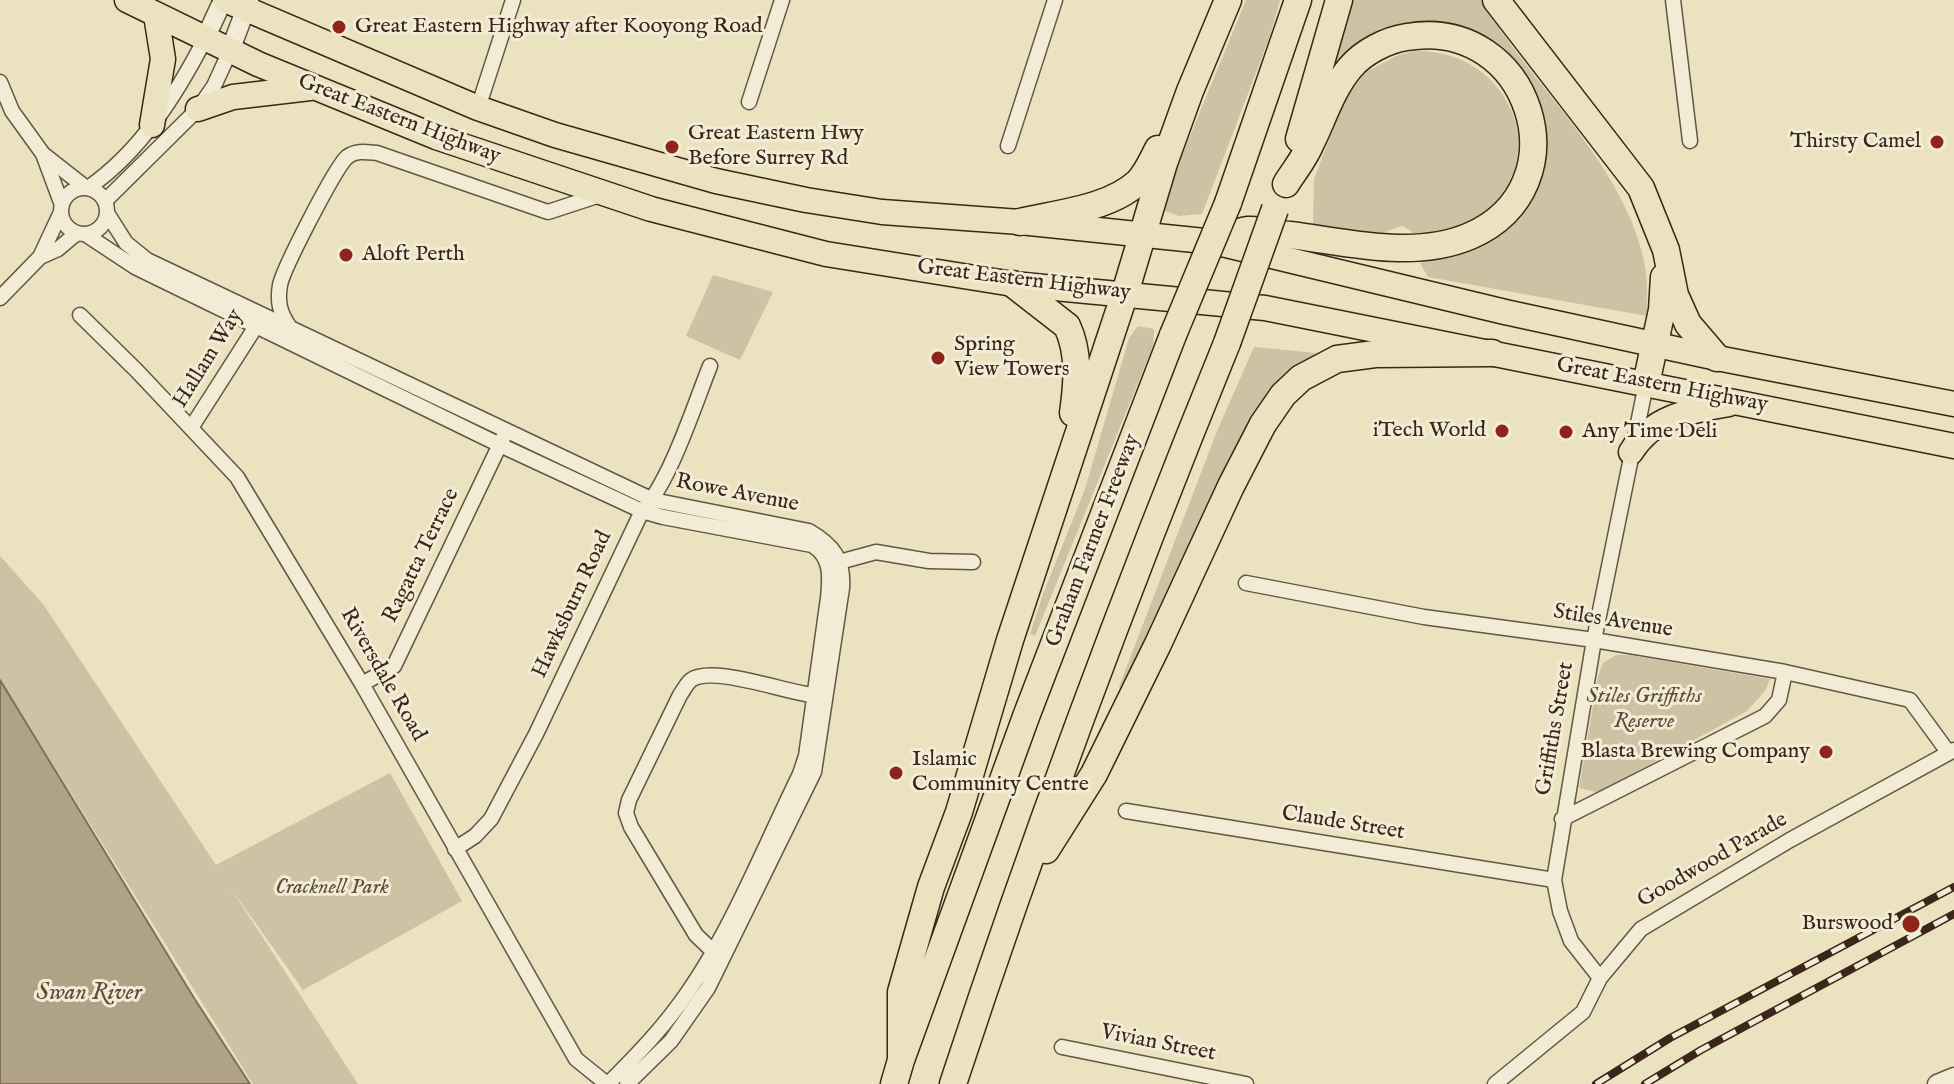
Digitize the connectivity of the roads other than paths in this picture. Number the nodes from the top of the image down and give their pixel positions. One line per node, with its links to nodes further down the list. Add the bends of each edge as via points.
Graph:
1 (127, 0): 11 (highway, Great Eastern Highway)
2 (513, 0): 18 (street)
3 (782, 0): 17 (street)
4 (1055, 0): 22 (street)
5 (1228, 0): 16 (highway)
6 (1298, 0): 70 (highway, Graham Farmer Freeway, bridge, via 1228,203 1027,714)
7 (1339, 0): 24 (highway)
8 (1496, 0): 33 (highway, via 1641,188)
9 (1673, 0): 21 (street)
10 (236, 2): 12 (street); 13 (street); 18 (highway, Great Eastern Highway)
11 (156, 15): 12 (highway, Great Eastern Highway); 20 (highway, via 163,59)
12 (205, 39): 13 (highway, Great Eastern Highway); 20 (street)
13 (230, 51): 15 (highway, Great Eastern Highway); 19 (street)
14 (0, 82): 23 (street, via 12,111)
15 (312, 88): 19 (highway, via 233,97); 26 (highway, Great Eastern Highway)
16 (1190, 91): 29 (highway, via 1141,180 1092,204); 31 (highway)
17 (749, 102)
18 (478, 108): 29 (highway, Great Eastern Highway, via 625,157 806,200 882,212)
19 (198, 109): 27 (street)
20 (152, 125): 25 (street)
21 (1690, 141)
22 (1008, 146)
23 (43, 154): 25 (street); 28 (street)
24 (1286, 184): 32 (highway, via 1350,67 1372,49 1399,38 1430,33 1465,42 1499,61 1521,90 1533,124 1531,166 1517,197 1494,222 1468,237 1403,247 1247,230); 66 (highway, bridge)
25 (87, 188): 27 (street, via 98,192); 28 (street, via 70,192)
26 (604, 194): 35 (highway, Great Eastern Highway, via 826,254); 40 (street, via 548,212 358,151 330,181 281,282 278,303)
27 (106, 207): 30 (street, via 100,228); 39 (street, Rowe Avenue, via 126,243 147,260)
28 (61, 208): 30 (street, via 66,225); 34 (street)
29 (1020, 222): 31 (highway, Great Eastern Highway)
30 (81, 234): 34 (street); 39 (street, Rowe Avenue, via 135,267)
31 (1141, 234): 32 (highway, Great Eastern Highway); 36 (highway)
32 (1214, 242): 41 (highway, Great Eastern Highway)
33 (1666, 250): 41 (highway); 43 (highway, via 1675,295 1688,324)
34 (40, 257): 37 (street)
35 (1013, 284): 36 (highway, Great Eastern Highway); 52 (highway, via 1067,326 1075,348 1077,383)
36 (1125, 293): 42 (highway, Great Eastern Highway, via 1265,308); 52 (highway)
37 (0, 298)
38 (80, 315): 48 (street, Riversdale Road)
39 (260, 320): 40 (street, Rowe Avenue); 48 (street, Hallam Way); 49 (street, Rowe Avenue)
40 (290, 328): 49 (street, Rowe Avenue)
41 (1655, 344): 43 (highway, Great Eastern Highway); 45 (highway)
42 (1492, 353): 45 (highway, Great Eastern Highway); 66 (highway, via 1337,359 1301,378 1283,395 1231,486 1094,774)
43 (1717, 358): 47 (highway, Great Eastern Highway)
44 (710, 366): 53 (street, Hawksburn Road)
45 (1646, 384): 46 (highway, Great Eastern Highway); 51 (street, Griffiths Street)
46 (1743, 402): 50 (highway, Great Eastern Highway); 51 (highway, via 1662,420)
47 (1954, 404)
48 (191, 428): 59 (street, Riversdale Road, via 237,477)
49 (503, 439): 53 (street, Rowe Avenue); 59 (street, Ragatta Terrace, via 394,666)
50 (1954, 446)
51 (1631, 452): 57 (street, Griffiths Street)
52 (1067, 469): 70 (highway, via 901,992)
53 (647, 505): 55 (street, Rowe Avenue, via 663,517 812,545); 64 (street, Hawksburn Road, via 491,819)
54 (973, 562): 55 (street, via 876,552)
55 (834, 564): 60 (street, via 842,588)
56 (1246, 583): 57 (street, Stiles Avenue, via 1424,617)
57 (1594, 640): 58 (street, Stiles Avenue); 63 (street, Griffiths Street)
58 (1785, 672): 61 (street, Stiles Avenue, via 1910,700); 63 (street, via 1779,700 1765,716)
59 (362, 684): 64 (street, Riversdale Road)
60 (818, 696): 67 (street, via 814,772); 67 (street, via 706,675 691,680 629,800 631,827 696,935)
61 (1951, 751): 68 (street, Goodwood Parade, via 1641,929)
62 (1126, 811): 65 (street, Claude Street)
63 (1562, 819): 65 (street, Griffiths Street)
64 (455, 849): 72 (street, Riversdale Road, via 576,1059)
65 (1554, 880): 68 (street, Griffiths Street, via 1571,941)
66 (1021, 890): 74 (highway)
67 (718, 956): 72 (street, via 659,1032); 73 (street, via 680,1030)
68 (1600, 978): 76 (street, Goodwood Parade, via 1583,1012)
69 (1062, 1047): 75 (street, Vivian Street)
70 (897, 1072)
71 (1954, 1077): 77 (street)
72 (607, 1084)
73 (627, 1084)
74 (953, 1084)
75 (1246, 1084)
76 (1495, 1084)
77 (1937, 1084)

